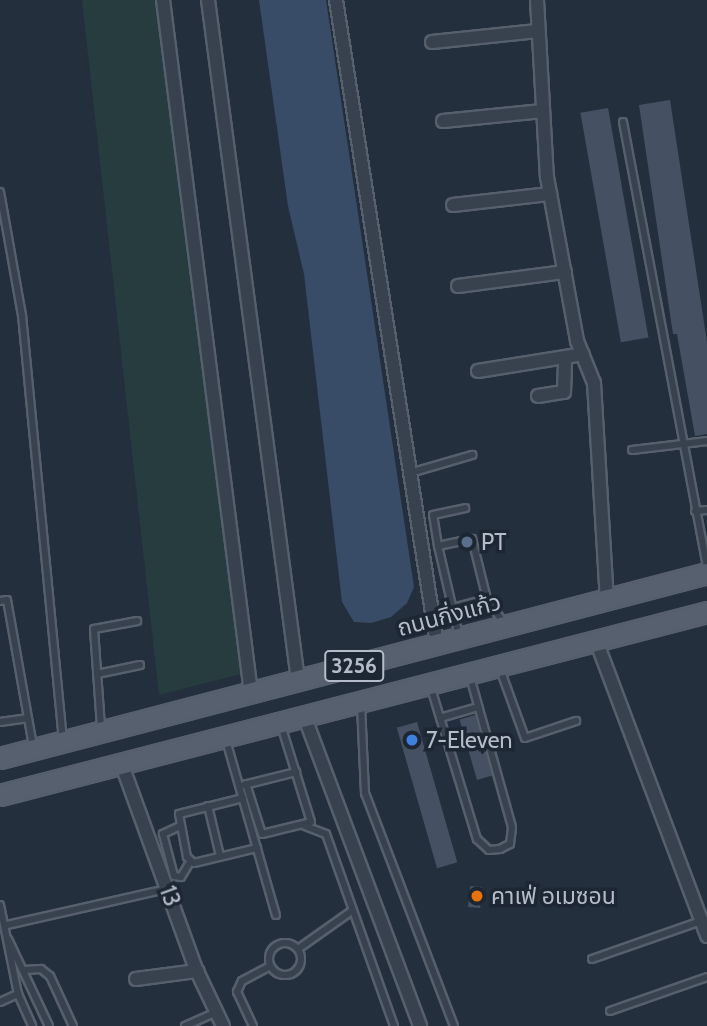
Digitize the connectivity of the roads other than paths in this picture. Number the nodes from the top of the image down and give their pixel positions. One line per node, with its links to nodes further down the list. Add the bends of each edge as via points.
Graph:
1 (163, 0): 45 (street)
2 (208, 0): 43 (street)
3 (336, 0): 23 (street)
4 (537, 0): 5 (street)
5 (537, 31): 6 (street); 7 (street)
6 (432, 42)
7 (543, 111): 8 (street); 11 (street)
8 (443, 121)
9 (622, 122): 20 (lane)
10 (0, 192): 56 (lane, via 22,315)
11 (550, 194): 12 (street); 13 (street)
12 (453, 205)
13 (565, 272): 14 (street); 15 (street)
14 (458, 286)
15 (583, 354): 16 (street); 30 (street, via 594,383)
16 (565, 357): 17 (street); 18 (street, via 564,392)
17 (478, 371)
18 (538, 396)
19 (707, 441): 20 (lane)
20 (681, 444): 21 (lane); 26 (lane)
21 (632, 450)
22 (472, 455): 23 (lane)
23 (410, 473): 38 (street)
24 (465, 508): 27 (lane, via 433,515)
25 (707, 510): 26 (lane)
26 (695, 512): 28 (lane)
27 (438, 546): 29 (lane, via 472,539); 32 (lane)
28 (707, 570): 30 (main road, ถนนกิ่งแก้ว / 3256)
29 (487, 599): 32 (lane); 35 (lane)
30 (607, 599): 35 (main road, ถนนกิ่งแก้ว / 3256)
31 (0, 601): 48 (lane, via 7,600)
32 (453, 608): 36 (lane)
33 (707, 612): 37 (main road, 3256)
34 (137, 621): 41 (lane, via 94,629)
35 (505, 625): 36 (main road, ถนนกิ่งแก้ว / 3256)
36 (460, 638): 38 (main road, ถนนกิ่งแก้ว / 3256)
37 (597, 643): 40 (main road, 3256); 74 (street)
38 (437, 644): 43 (main road, ถนนกิ่งแก้ว / 3256)
39 (140, 665): 41 (lane)
40 (500, 667): 42 (main road, 3256); 51 (lane, via 525,738)
41 (97, 674): 54 (lane)
42 (469, 676): 44 (main road, 3256); 47 (lane)
43 (298, 680): 45 (main road, ถนนกิ่งแก้ว / 3256)
44 (430, 685): 46 (main road, 3256); 50 (lane)
45 (251, 693): 54 (main road, ถนนกิ่งแก้ว / 3256)
46 (361, 703): 49 (main road, 3256); 97 (lane, via 365,793)
47 (478, 707): 50 (lane); 50 (lane, via 512,827 510,844 500,849 489,850 477,839)
48 (27, 718): 52 (lane); 57 (lane)
49 (305, 718): 53 (main road, 3256); 96 (street)
50 (440, 718)
51 (576, 721)
52 (0, 722)
53 (280, 723): 55 (main road, 3256); 60 (lane)
54 (102, 733): 56 (main road, ถนนกิ่งแก้ว / 3256)
55 (225, 738): 59 (main road, 3256); 61 (lane)
56 (63, 742): 57 (main road, ถนนกิ่งแก้ว / 3256)
57 (34, 749): 58 (main road, ถนนกิ่งแก้ว / 3256)
58 (0, 758)
59 (122, 765): 62 (main road, 3256); 70 (street, 13)
60 (296, 772): 61 (lane); 66 (lane, via 312,818)
61 (243, 785): 63 (lane); 66 (lane, via 262,834)
62 (0, 795)
63 (243, 798): 64 (lane); 67 (lane)
64 (208, 806): 65 (lane, via 182,812); 68 (lane)
65 (180, 826): 69 (lane); 69 (lane, via 163,834 174,876 181,877)
66 (305, 826): 72 (lane, via 326,834)
67 (257, 848): 68 (lane); 73 (lane)
68 (220, 856): 69 (lane)
69 (190, 862)
70 (167, 889): 75 (lane); 82 (street, 13)
71 (0, 905): 75 (lane)
72 (353, 910): 78 (lane); 95 (lane)
73 (276, 915)
74 (701, 920): 76 (street); 79 (lane)
75 (8, 925): 77 (lane)
76 (707, 936)
77 (7, 938): 81 (lane); 85 (lane)
78 (298, 949): 80 (lane, via 289,943 278,944 270,952); 80 (lane, via 301,965 294,973 279,975)
79 (592, 959)
80 (270, 966): 94 (lane, via 242,981 237,992)
81 (24, 970): 90 (lane); 91 (lane, via 41,969 50,976)
82 (197, 971): 84 (street); 87 (street, 13)
83 (707, 977): 88 (lane)
84 (136, 979)
85 (18, 994): 86 (lane); 89 (lane)
86 (0, 1002)
87 (216, 1012): 92 (lane); 93 (street, 13)
88 (610, 1012)
89 (32, 1026)
90 (49, 1026)
91 (73, 1026)
92 (185, 1026)
93 (223, 1026)
94 (253, 1026)
95 (394, 1026)
96 (421, 1026)
97 (454, 1026)

